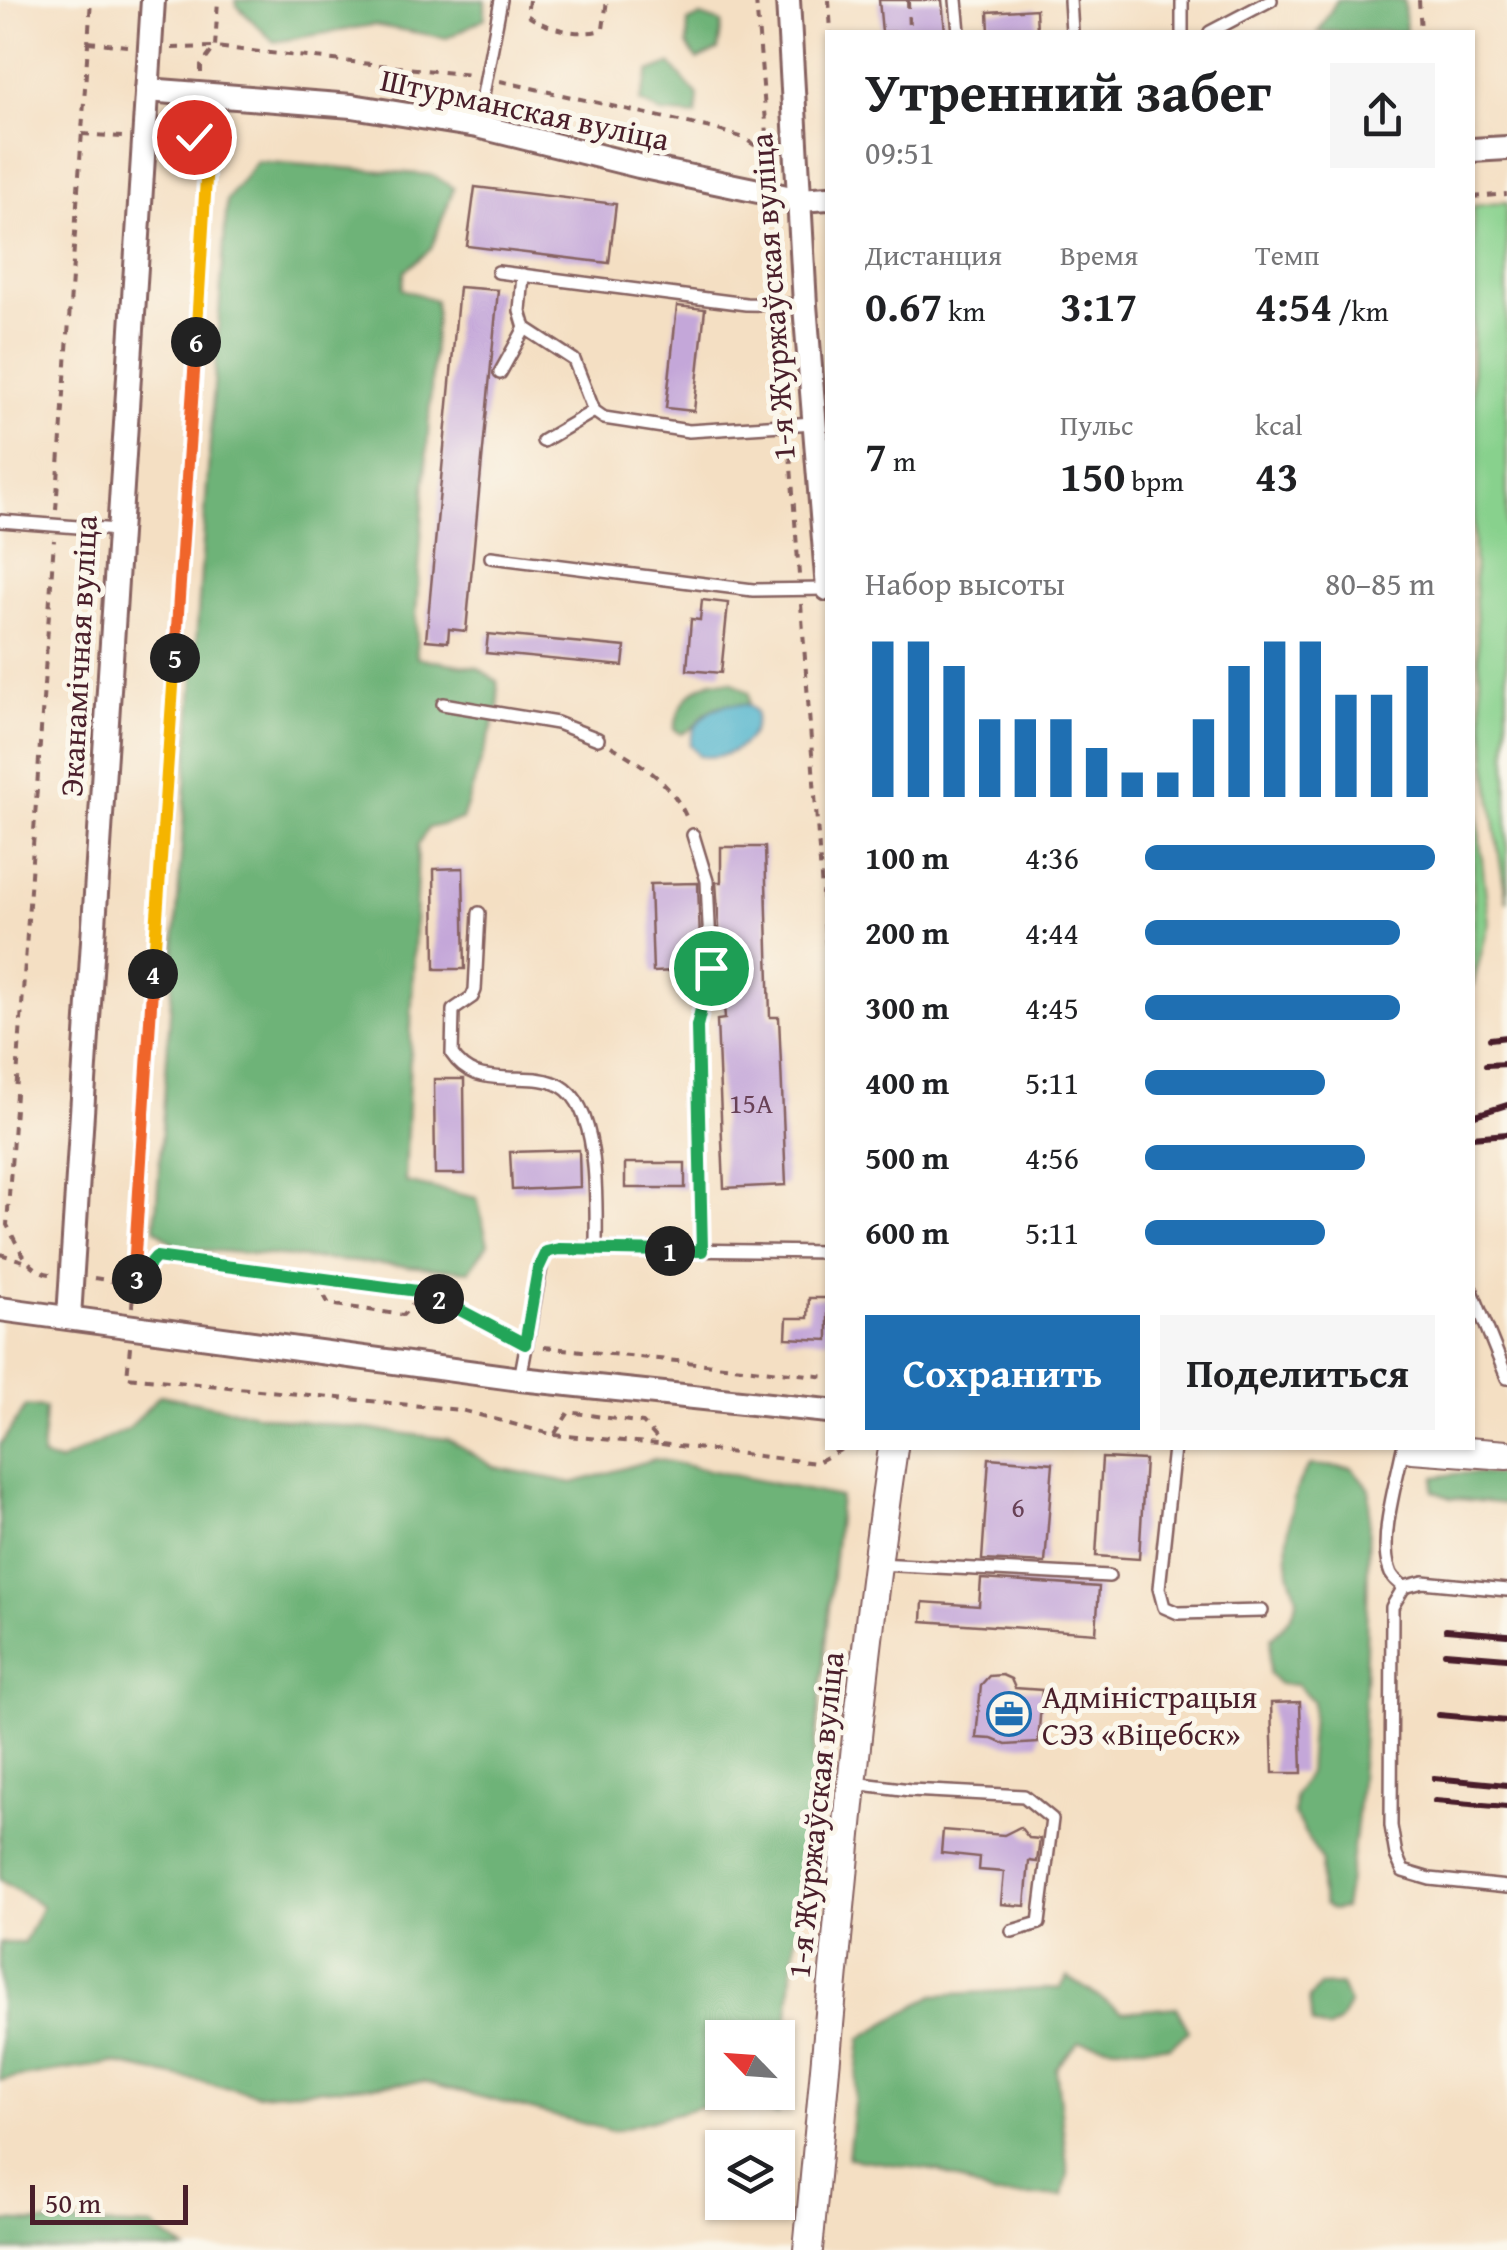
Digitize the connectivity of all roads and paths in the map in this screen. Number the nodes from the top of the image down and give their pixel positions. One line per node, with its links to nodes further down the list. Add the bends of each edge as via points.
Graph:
1 (91, 0): 25 (path)
2 (153, 0): 26 (street, Эканамічная вуліца)
3 (218, 0): 28 (path)
4 (501, 0): 29 (lane)
5 (529, 0): 6 (path, via 528,15 537,23 594,34 603,29)
6 (607, 0)
7 (756, 0): 32 (path)
8 (788, 0): 36 (street, 1-я Журжаўская вуліца)
9 (828, 0): 17 (path)
10 (908, 0): 18 (path)
11 (956, 0): 19 (lane)
12 (1070, 0): 20 (lane)
13 (1182, 0): 21 (lane)
14 (1271, 0): 16 (lane)
15 (1419, 0): 24 (path)
16 (1234, 18): 22 (lane); 23 (lane)
17 (831, 30)
18 (909, 30)
19 (959, 30)
20 (1072, 30)
21 (1182, 30)
22 (1213, 30)
23 (1236, 30)
24 (1421, 30)
25 (88, 42): 26 (path); 48 (path)
26 (150, 48): 27 (street, Эканамічная вуліца)
27 (147, 90): 28 (street, Штурманская вуліца); 49 (street, Эканамічная вуліца)
28 (200, 96): 29 (street, Штурманская вуліца, via 352,106); 66 (path, via 194,137 208,146)
29 (477, 126): 32 (street, Штурманская вуліца)
30 (1507, 148): 31 (street)
31 (1475, 150)
32 (772, 194): 36 (street, Штурманская вуліца); 39 (path)
33 (1507, 194): 34 (path)
34 (1475, 196)
35 (825, 198): 36 (street, Штурманская вуліца)
36 (801, 200): 40 (street, 1-я Журжаўская вуліца)
37 (498, 272): 38 (lane)
38 (523, 275): 39 (lane); 41 (lane)
39 (778, 304): 40 (lane); 45 (path)
40 (805, 305): 44 (street, 1-я Журжаўская вуліца)
41 (526, 328): 42 (lane); 43 (lane, via 574,360)
42 (500, 374)
43 (594, 411): 45 (lane, via 624,424 690,431); 46 (lane)
44 (814, 423): 45 (lane); 50 (street, 1-я Журжаўская вуліца)
45 (788, 425): 53 (path)
46 (543, 441)
47 (0, 521): 48 (lane)
48 (55, 525): 49 (lane); 63 (path, via 7,1225)
49 (118, 530): 64 (street, Эканамічная вуліца)
50 (825, 553)
51 (491, 558): 53 (lane)
52 (825, 589): 53 (lane)
53 (800, 590): 58 (path)
54 (443, 704): 55 (lane, via 557,722)
55 (598, 739): 56 (path, via 648,768 682,806)
56 (693, 834): 60 (lane, via 707,881 711,968 697,1026)
57 (479, 913): 59 (lane, via 478,980 472,997 454,1010 452,1054 486,1078 557,1084 580,1104 596,1188)
58 (825, 932)
59 (596, 1250): 60 (lane); 72 (lane, via 543,1256)
60 (702, 1251): 61 (lane)
61 (825, 1252)
62 (0, 1254): 63 (path)
63 (27, 1262): 64 (path, via 43,1274)
64 (74, 1276): 66 (path); 70 (street, Эканамічная вуліца)
65 (313, 1276): 66 (path, via 156,1257); 67 (path); 67 (path, via 329,1304 403,1316)
66 (133, 1284): 71 (path)
67 (425, 1292): 72 (path)
68 (1475, 1298): 74 (lane)
69 (0, 1309): 70 (street)
70 (69, 1317): 71 (street)
71 (132, 1326): 75 (street); 77 (path, via 127,1377 461,1410)
72 (525, 1344): 73 (path); 75 (lane)
73 (825, 1377)
74 (1507, 1378)
75 (520, 1379): 76 (street)
76 (825, 1411)
77 (554, 1435): 78 (path); 78 (path, via 569,1412 643,1423)
78 (662, 1444): 79 (path, via 816,1463)
79 (840, 1450)
80 (893, 1450): 85 (street, 1-я Журжаўская вуліца)
81 (1174, 1450): 89 (lane, via 1159,1588 1164,1607 1178,1613)
82 (1403, 1450): 87 (lane, via 1387,1565)
83 (1439, 1450): 84 (street)
84 (1507, 1455)
85 (876, 1564): 86 (lane); 90 (street, 1-я Журжаўская вуліца)
86 (1109, 1576)
87 (1404, 1587): 88 (lane, via 1423,1582); 91 (lane, via 1392,1607 1390,1826 1396,1855 1404,1871 1430,1880)
88 (1507, 1590)
89 (1262, 1611)
90 (852, 1782): 92 (lane, via 1024,1796 1052,1819 1039,1923); 93 (street, 1-я Журжаўская вуліца)
91 (1507, 1887)
92 (1012, 1931)
93 (808, 2250)

